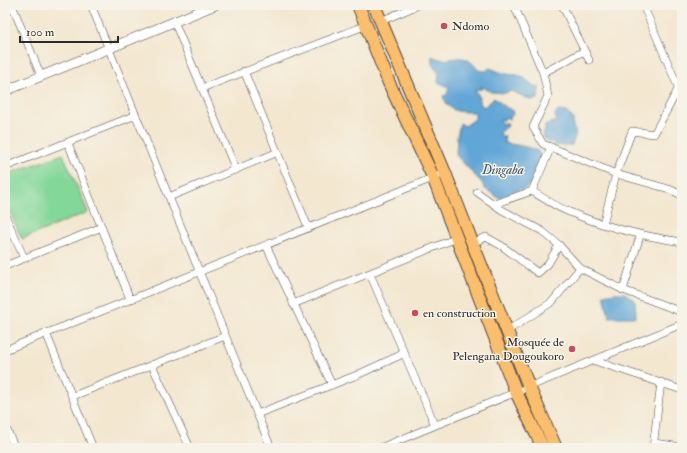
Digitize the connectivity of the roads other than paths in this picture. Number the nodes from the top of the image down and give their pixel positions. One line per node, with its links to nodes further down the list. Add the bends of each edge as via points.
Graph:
1 (12, 5): 10 (street); 19 (street)
2 (91, 5): 14 (street)
3 (215, 5): 11 (street)
4 (358, 5): 13 (highway)
5 (374, 5): 12 (highway)
6 (418, 5): 12 (street)
7 (514, 5): 18 (street)
8 (562, 5): 15 (street)
9 (643, 5): 20 (street)
10 (5, 8)
11 (174, 21): 14 (street); 21 (street)
12 (380, 21): 30 (highway)
13 (367, 25): 17 (street); 32 (highway, via 389,83)
14 (109, 48): 19 (street); 24 (street)
15 (584, 51): 16 (street); 18 (street)
16 (589, 60)
17 (244, 71): 21 (street); 27 (street)
18 (543, 73): 26 (street, via 548,96 534,127 543,144)
19 (41, 76): 22 (street)
20 (680, 85): 23 (street); 31 (street, via 654,134 632,131)
21 (202, 88): 29 (street)
22 (5, 91)
23 (682, 96)
24 (136, 115): 25 (street); 36 (street)
25 (68, 143): 28 (street); 40 (street)
26 (551, 147): 31 (street); 33 (street)
27 (278, 152): 29 (street); 41 (street)
28 (5, 166)
29 (236, 170): 36 (street)
30 (445, 173): 32 (street); 45 (highway)
31 (616, 174): 35 (street); 39 (street)
32 (433, 177): 41 (street); 43 (highway)
33 (532, 191): 37 (street); 39 (street, via 566,211)
34 (477, 192): 37 (street)
35 (682, 195)
36 (169, 197): 51 (street)
37 (494, 204): 47 (street, via 542,230)
38 (5, 215): 48 (street)
39 (603, 224): 42 (street)
40 (102, 227): 48 (street); 54 (street)
41 (308, 227): 46 (street)
42 (640, 236): 44 (street); 53 (street)
43 (458, 238): 52 (street); 69 (highway)
44 (682, 242)
45 (472, 243): 47 (street, via 486,238 502,246 538,273 548,264); 58 (highway)
46 (266, 245): 51 (street); 55 (street)
47 (559, 245): 50 (street)
48 (24, 258): 49 (street)
49 (5, 266)
50 (580, 268): 53 (street); 58 (street, via 552,302)
51 (199, 272): 54 (street); 60 (street)
52 (370, 274): 55 (street); 62 (street)
53 (623, 290): 56 (street)
54 (130, 299): 59 (street)
55 (292, 304): 66 (street)
56 (682, 312)
57 (682, 324): 63 (street)
58 (507, 332): 67 (highway)
59 (46, 333): 61 (street); 70 (street)
60 (225, 336): 64 (street); 71 (street)
61 (5, 350)
62 (405, 353): 66 (street); 72 (street)
63 (595, 361): 65 (street); 67 (street)
64 (152, 365): 70 (street); 79 (street)
65 (661, 382): 68 (street); 74 (street)
66 (332, 385): 71 (street)
67 (529, 387): 69 (street); 82 (highway)
68 (682, 390)
69 (516, 392): 72 (street); 75 (highway)
70 (73, 396): 78 (street)
71 (257, 414): 80 (street)
72 (436, 425): 81 (street)
73 (5, 426): 77 (street)
74 (654, 446): 76 (street)
75 (539, 447)
76 (682, 447)
77 (15, 448)
78 (93, 448)
79 (189, 448)
80 (271, 448)
81 (380, 448)
82 (556, 448)

